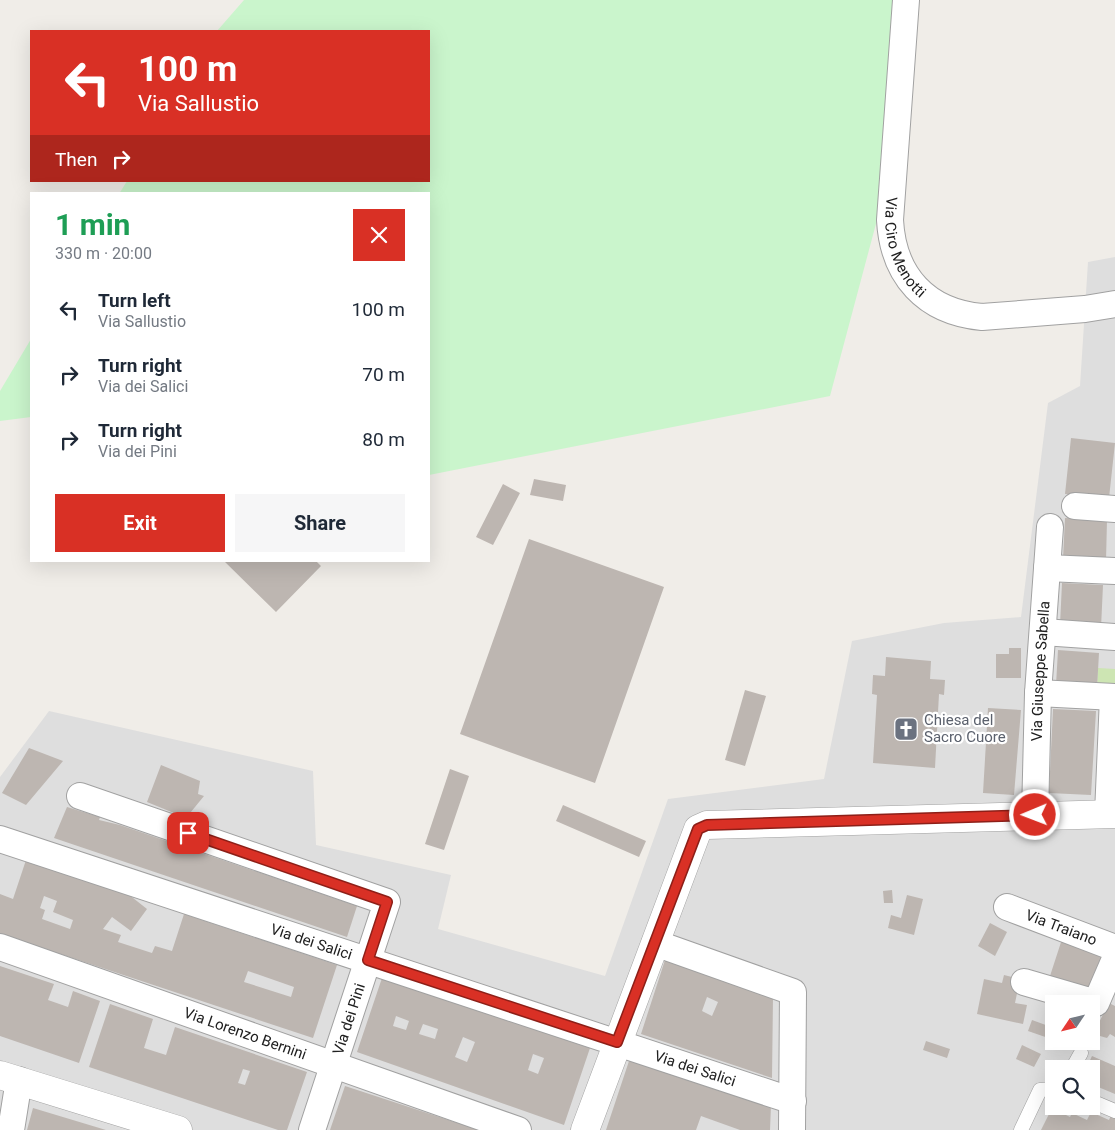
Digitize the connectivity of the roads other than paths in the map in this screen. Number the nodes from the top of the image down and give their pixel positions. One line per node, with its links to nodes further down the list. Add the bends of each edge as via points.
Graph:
1 (906, 0): 2 (street, Via Ciro Menotti, via 890,220 891,238 904,272 925,297 966,316 1076,310)
2 (1115, 304)
3 (1075, 506): 4 (street)
4 (1115, 509)
5 (1050, 527): 6 (street, Via Giuseppe Sabella)
6 (1047, 568): 7 (street); 8 (street, Via Giuseppe Sabella)
7 (1115, 571)
8 (1043, 632): 9 (street); 10 (street, Via Giuseppe Sabella)
9 (1115, 637)
10 (1038, 693): 11 (street); 14 (street, Via Giuseppe Sabella)
11 (1114, 697): 13 (street)
12 (80, 796): 21 (street, Via dei Pini, via 387,902)
13 (1111, 814): 14 (street)
14 (1035, 815): 17 (street, via 707,825 698,829 693,838)
15 (0, 838): 21 (street, Via dei Salici)
16 (1007, 907): 19 (street, Via Traiano)
17 (655, 943): 24 (street); 30 (street, via 793,992)
18 (0, 947): 27 (street, Via Lorenzo Bernini)
19 (1115, 948)
20 (1115, 959): 23 (street)
21 (368, 960): 24 (street, Via dei Salici); 27 (street, Via dei Pini)
22 (1024, 982): 23 (street, via 1096,1003)
23 (1110, 988)
24 (617, 1042): 30 (street, Via dei Salici); 37 (street)
25 (1081, 1053): 26 (lane)
26 (1077, 1060)
27 (334, 1065): 35 (street, Via dei Pini); 36 (street, Via Lorenzo Bernini)
28 (10, 1077): 33 (street); 34 (street)
29 (1045, 1090): 39 (lane, via 1040,1090)
30 (793, 1101): 38 (street)
31 (1100, 1105): 32 (lane)
32 (1115, 1111)
33 (11, 1130)
34 (178, 1130)
35 (312, 1130)
36 (518, 1130)
37 (585, 1130)
38 (792, 1130)
39 (1021, 1130)

